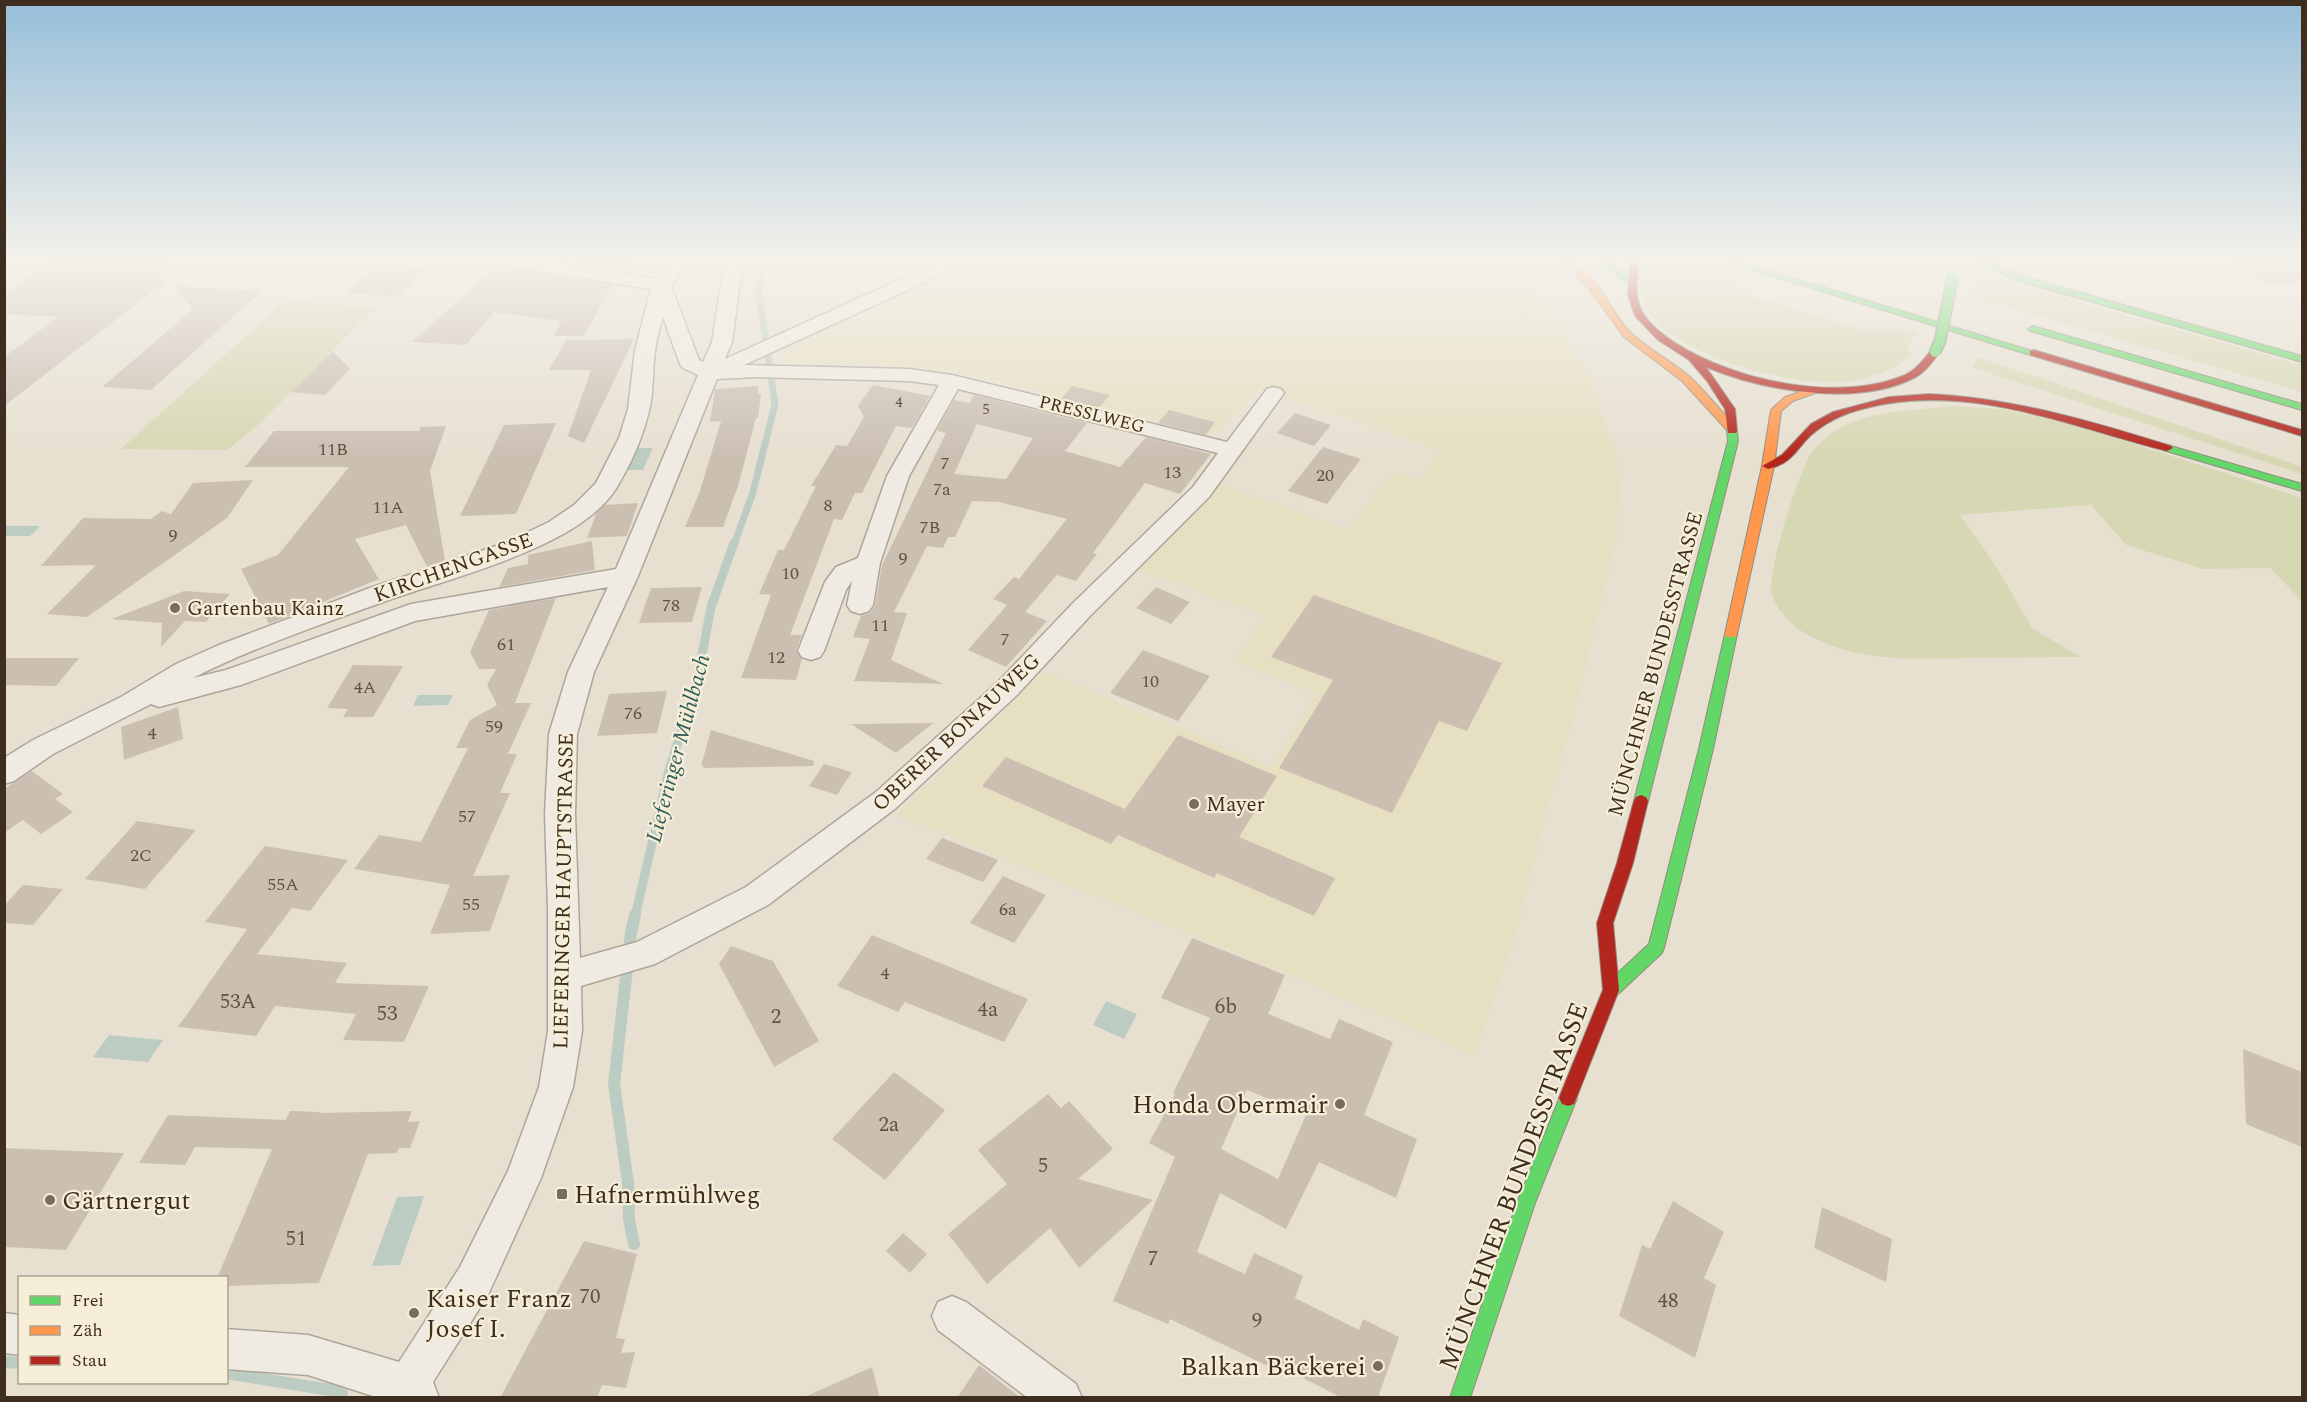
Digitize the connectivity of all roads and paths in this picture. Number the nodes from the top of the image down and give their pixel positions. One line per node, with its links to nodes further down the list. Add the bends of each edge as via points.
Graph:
1 (651, 324): 31 (street, KIRCHENGASSE, via 639,409 630,438 606,486 582,510 513,549 228,651 185,671)
2 (675, 324): 16 (street, via 690,364)
3 (725, 324): 16 (street, LIEFERINGER HAUPTSTRASSE)
4 (813, 324): 15 (street, via 776,341)
5 (1617, 324): 22 (main road, via 1700,391)
6 (1645, 324): 13 (main road, MÜNCHNER BUNDESSTRASSE)
7 (1939, 324): 23 (main road)
8 (1944, 324): 18 (main road, MÜNCHNER BUNDESSTRASSE, bridge, via 1941,341 1923,367 1892,384)
9 (2180, 324): 14 (main road)
10 (2211, 324): 12 (main road)
11 (2022, 326): 21 (main road)
12 (2302, 350)
13 (1693, 358): 19 (main road, MÜNCHNER BUNDESSTRASSE, via 1733,374); 22 (main road, MÜNCHNER BUNDESSTRASSE, via 1712,379 1730,409)
14 (2302, 359)
15 (755, 362): 16 (street, PRESSLWEG); 17 (street, PRESSLWEG, via 782,371 909,375)
16 (710, 373): 28 (street, LIEFERINGER HAUPTSTRASSE)
17 (951, 381): 24 (street, PRESSLWEG); 27 (street, via 898,477)
18 (1867, 387): 19 (main road, MÜNCHNER BUNDESSTRASSE); 26 (main road, via 1942,384 2006,393)
19 (1814, 390): 25 (main road, MÜNCHNER BUNDESSTRASSE, via 1789,399 1776,410)
20 (1274, 393): 24 (street, OBERER BONAUWEG)
21 (2302, 407)
22 (1730, 427): 36 (main road, MÜNCHNER BUNDESSTRASSE, via 1733,441 1723,486 1625,863 1605,923)
23 (2302, 433)
24 (1232, 450): 35 (street, OBERER BONAUWEG, via 1201,492 1008,688 886,800 758,896 644,954)
25 (1768, 466): 26 (main road, via 1786,460 1810,430 1851,409 1890,402 1957,399 2046,412); 36 (main road, MÜNCHNER BUNDESSTRASSE, via 1706,749 1656,948)
26 (2302, 487)
27 (868, 563): 29 (street); 30 (street, via 845,573 834,588)
28 (626, 576): 31 (street, KIRCHENGASSE, via 411,613 232,678); 35 (street, LIEFERINGER HAUPTSTRASSE, via 581,672 563,734 560,814)
29 (860, 605)
30 (812, 651)
31 (131, 704): 32 (street, KIRCHENGASSE)
32 (43, 747): 33 (street, KIRCHENGASSE); 34 (street, KIRCHENGASSE)
33 (4, 765)
34 (4, 773)
35 (566, 976): 39 (street, LIEFERINGER HAUPTSTRASSE, via 565,1031 556,1087 523,1178 474,1281)
36 (1611, 990): 41 (main road, MÜNCHNER BUNDESSTRASSE, via 1526,1203)
37 (952, 1316): 40 (street)
38 (228, 1349): 39 (street, via 308,1355)
39 (408, 1393)
40 (1062, 1398)
41 (1460, 1398)

